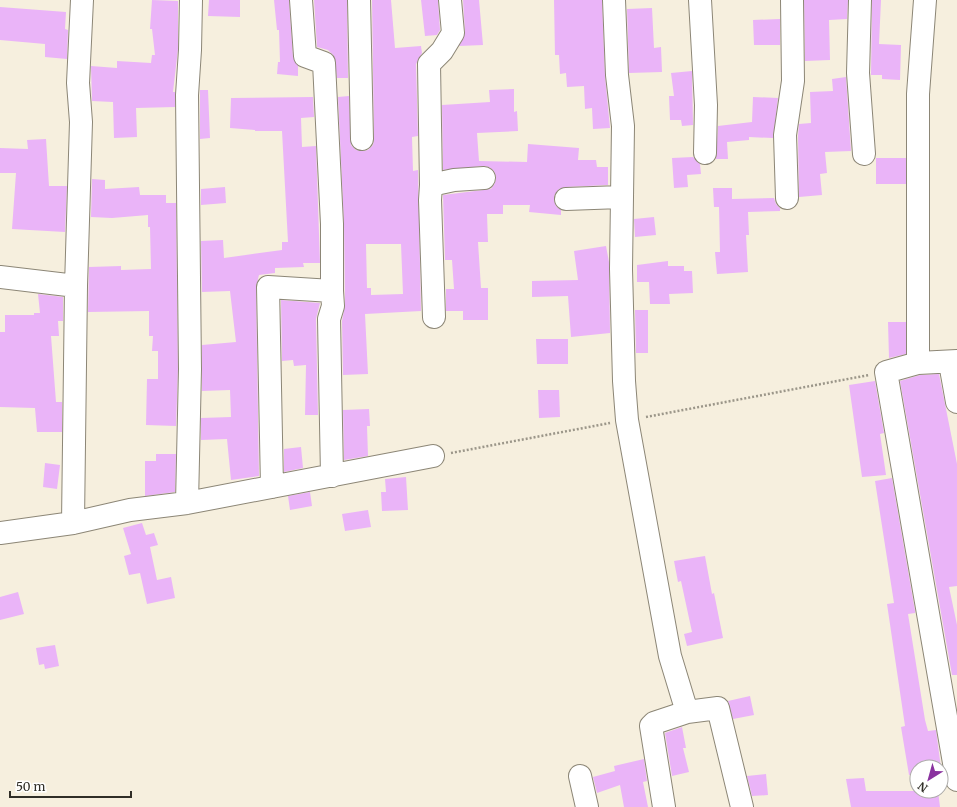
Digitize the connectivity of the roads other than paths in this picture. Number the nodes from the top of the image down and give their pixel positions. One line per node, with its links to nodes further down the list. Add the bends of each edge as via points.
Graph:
1 (82, 0): 20 (street, via 78,83 81,122)
2 (191, 0): 29 (street, via 187,95 190,354)
3 (301, 0): 21 (street, via 305,56 324,63 332,224)
4 (359, 0): 11 (street)
5 (450, 0): 15 (street, via 453,33 442,51 429,64)
6 (614, 0): 16 (street, via 617,76 623,126)
7 (700, 0): 12 (street, via 706,106)
8 (792, 0): 17 (street, via 793,81 785,136)
9 (860, 0): 13 (street, via 858,73)
10 (925, 0): 24 (street, via 918,94)
11 (362, 139)
12 (705, 153)
13 (864, 154)
14 (484, 178): 15 (street)
15 (431, 185): 22 (street)
16 (621, 197): 18 (street); 32 (street, via 624,381 628,420 670,656)
17 (786, 198)
18 (566, 199)
19 (0, 277): 20 (street)
20 (76, 286): 30 (street)
21 (332, 291): 27 (street, via 333,306 329,319); 28 (street, via 268,286)
22 (434, 316)
23 (953, 362): 24 (street); 25 (street)
24 (918, 363): 34 (street, via 886,372)
25 (957, 402)
26 (433, 456): 27 (street)
27 (332, 476): 28 (street)
28 (272, 487): 29 (street)
29 (187, 503): 30 (street, via 130,510)
30 (73, 523): 31 (street)
31 (0, 533)
32 (687, 712): 36 (street, via 651,726); 37 (street, via 718,708)
33 (580, 776): 35 (street)
34 (957, 780)
35 (586, 807)
36 (664, 807)
37 (742, 807)

